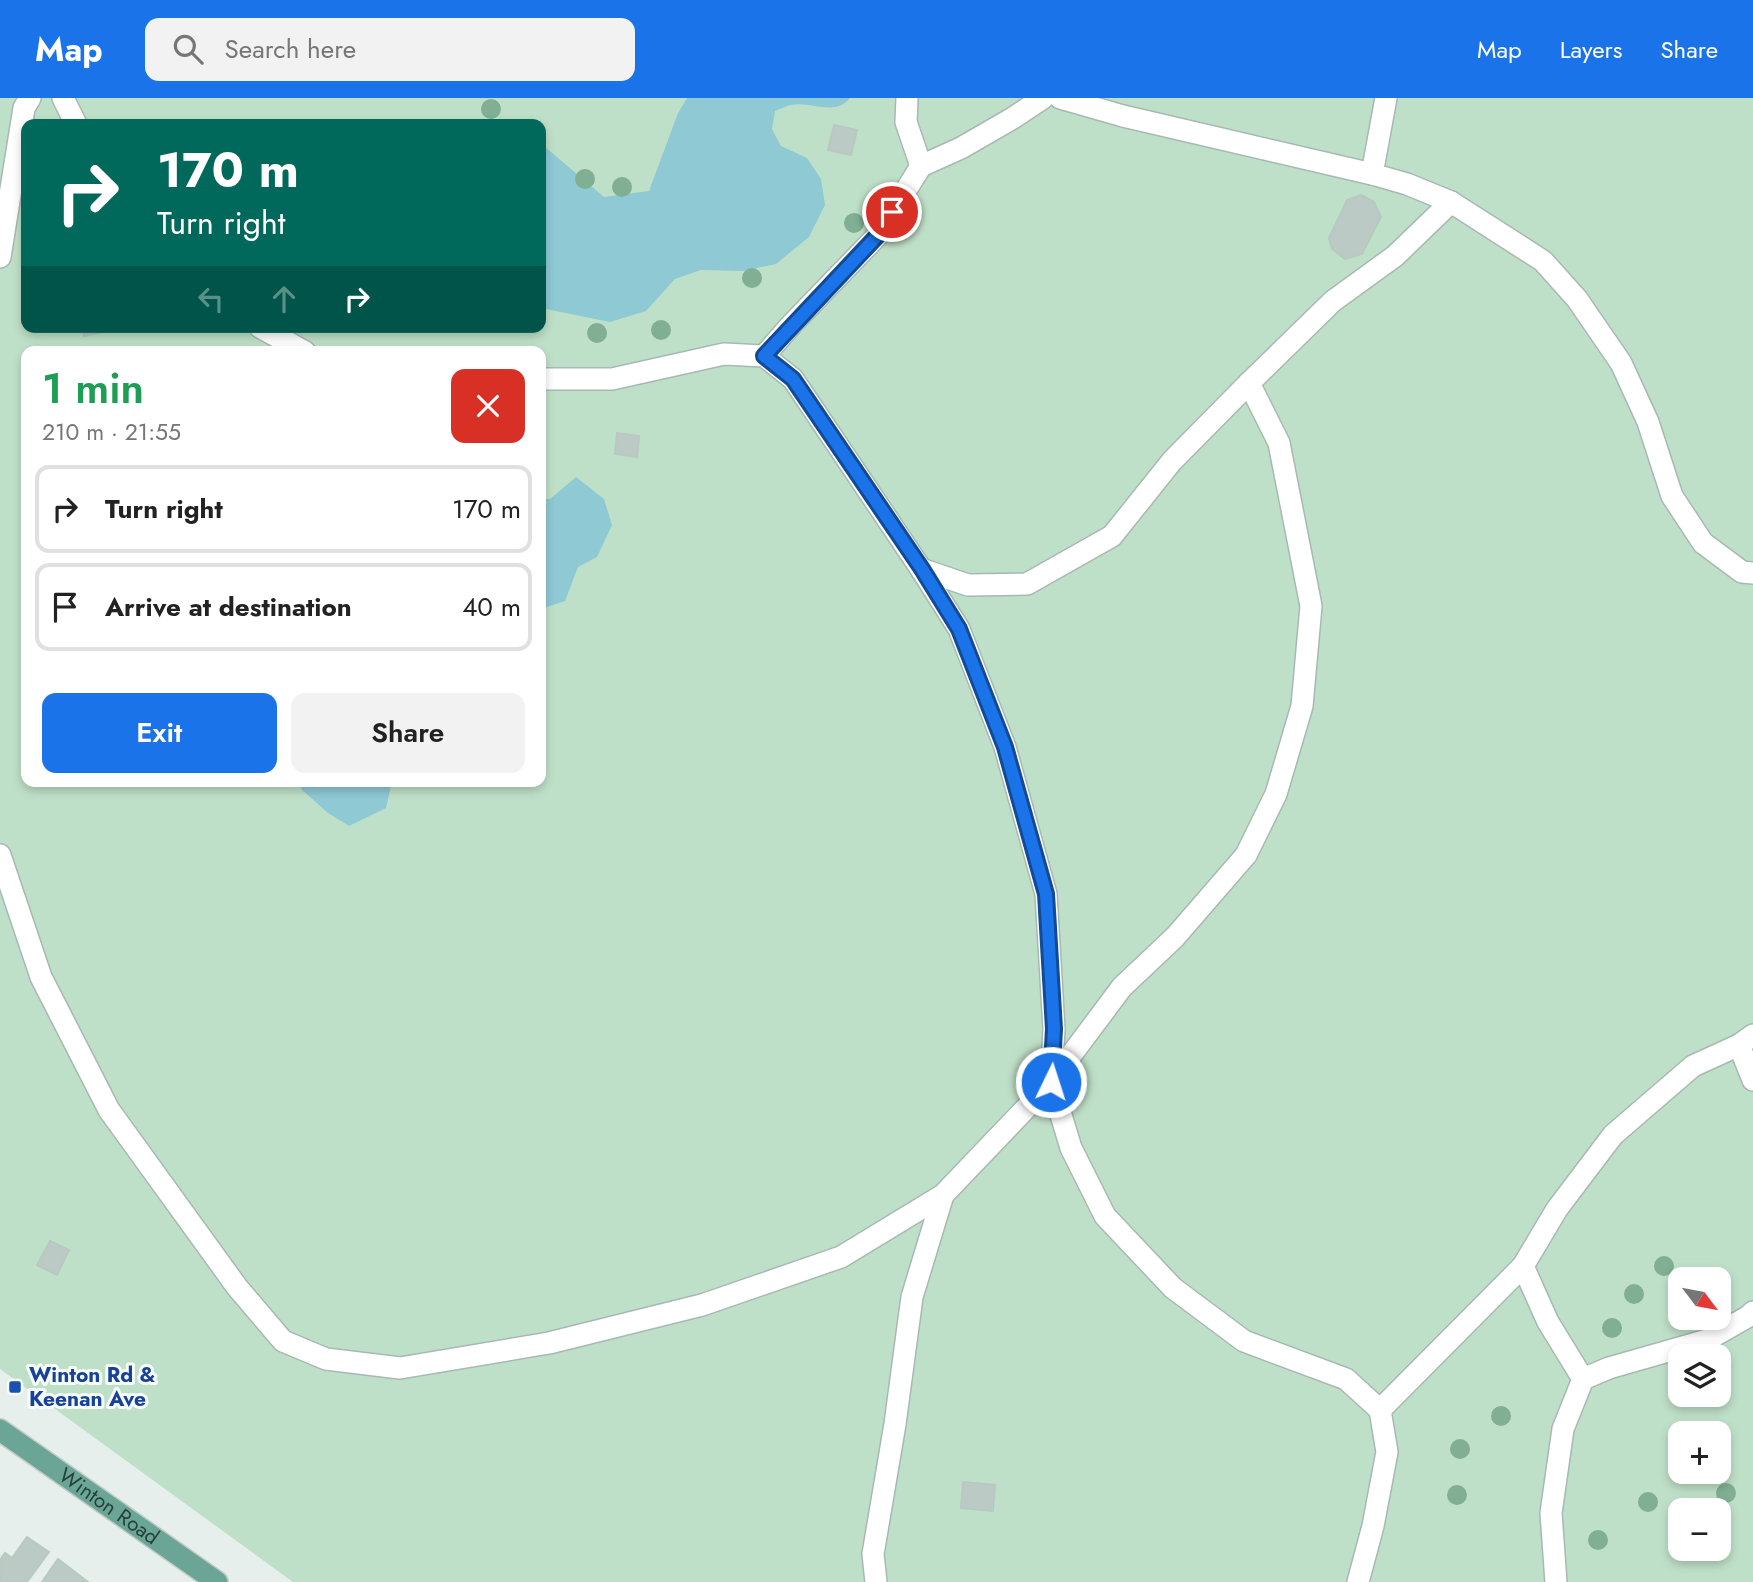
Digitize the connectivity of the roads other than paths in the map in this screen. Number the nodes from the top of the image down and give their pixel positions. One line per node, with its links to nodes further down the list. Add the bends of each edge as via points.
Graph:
1 (30, 98): 7 (street)
2 (63, 98): 8 (street)
3 (907, 98): 10 (street, via 906,122)
4 (1043, 98): 10 (street, via 961,148)
5 (1060, 98): 11 (street)
6 (1387, 98): 11 (street)
7 (22, 119)
8 (74, 119)
9 (21, 127): 13 (street)
10 (921, 166): 16 (street, via 878,235)
11 (1371, 174): 12 (street)
12 (1451, 202): 18 (street, via 1395,256 1333,301); 20 (street, via 1543,261 1577,299 1621,363 1648,422 1672,496 1703,542)
13 (0, 257)
14 (271, 333): 15 (street)
15 (294, 346)
16 (764, 356): 17 (street, via 724,354 612,379); 19 (street, via 793,379)
17 (546, 379)
18 (1249, 383): 19 (street, via 1172,461 1112,537 1027,584 968,585); 24 (street, via 1279,443 1311,606 1302,706 1276,794 1247,855 1175,937 1122,987)
19 (922, 569): 24 (street, via 959,629 1005,747 1046,894 1054,1029)
20 (1749, 576)
21 (0, 855): 25 (street, via 41,977 109,1110 237,1287 283,1340 326,1359 400,1368 549,1343 702,1305 841,1257)
22 (1746, 1040): 23 (street); 26 (street, via 1693,1066 1613,1135 1557,1209)
23 (1753, 1080)
24 (1051, 1082): 25 (street); 29 (street, via 1072,1147 1105,1216 1173,1288 1244,1341 1346,1379)
25 (943, 1195): 32 (street, via 912,1297 873,1554)
26 (1523, 1266): 28 (street, via 1548,1322); 29 (street)
27 (1753, 1312): 28 (street, via 1707,1339)
28 (1583, 1379): 34 (street, via 1563,1429 1551,1513)
29 (1380, 1410): 33 (street, via 1387,1452)
30 (0, 1430): 31 (main road, Winton Road)
31 (218, 1582)
32 (876, 1582)
33 (1358, 1582)
34 (1556, 1582)

